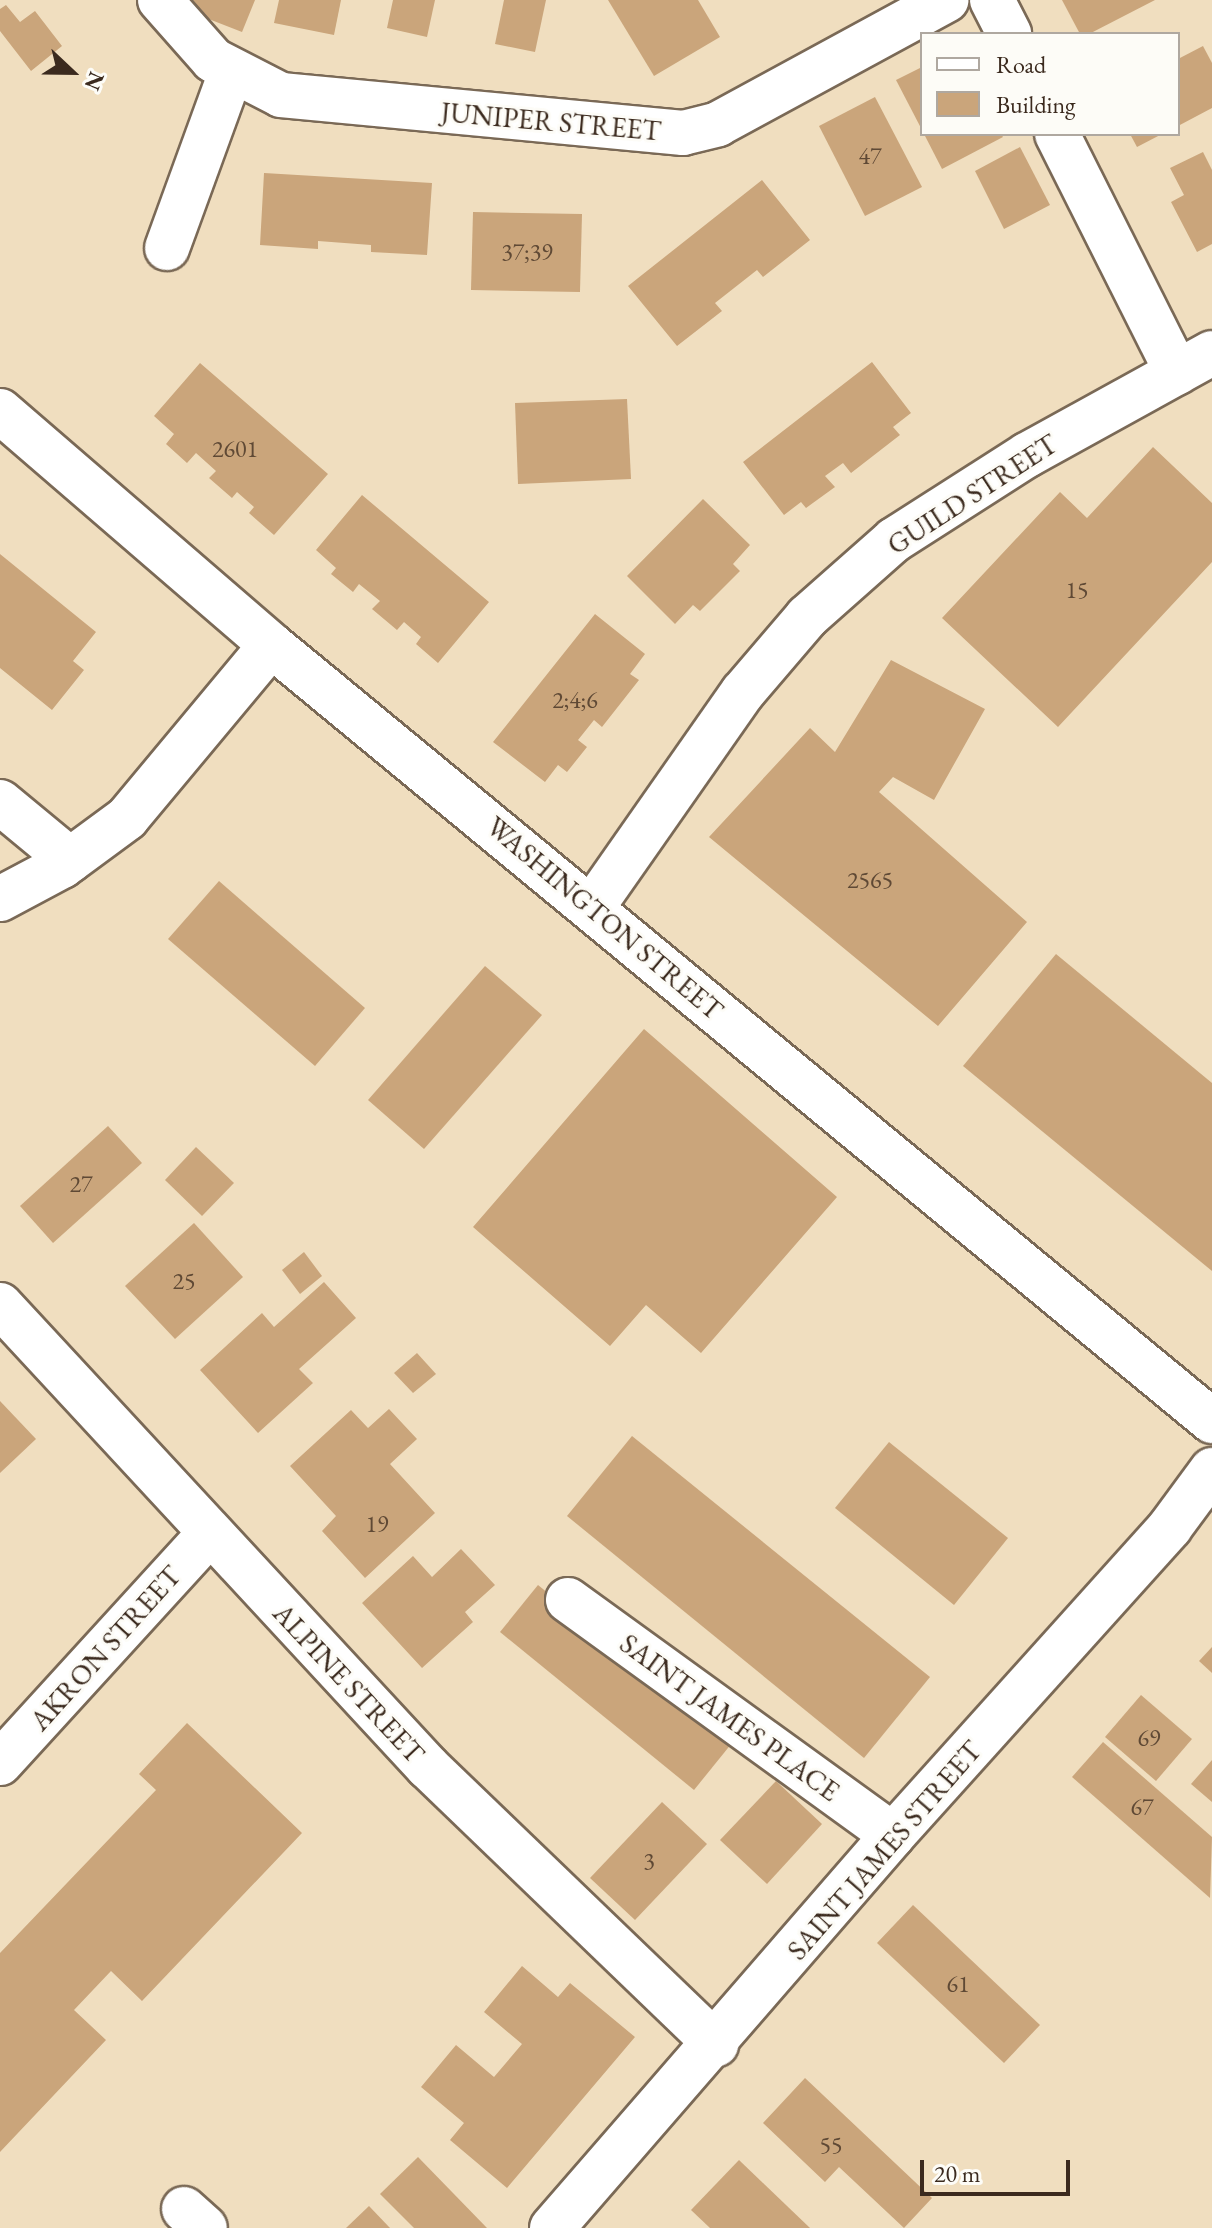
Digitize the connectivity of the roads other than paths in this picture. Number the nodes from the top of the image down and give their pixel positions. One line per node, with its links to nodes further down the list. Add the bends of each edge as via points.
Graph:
1 (160, 0): 5 (street, JUNIPER STREET, via 213,60)
2 (946, 0): 5 (street, JUNIPER STREET, via 718,124 683,133 281,95)
3 (992, 0): 4 (street)
4 (1008, 32)
5 (231, 72): 7 (street)
6 (1058, 136): 8 (street)
7 (167, 248)
8 (1194, 363): 14 (street, GUILD STREET, via 1027,455 894,540 807,617 743,692)
9 (0, 411): 10 (street, WASHINGTON STREET)
10 (271, 645): 12 (street, via 127,818); 14 (street, WASHINGTON STREET)
11 (0, 802): 12 (street)
12 (70, 860): 13 (street)
13 (0, 899)
14 (593, 906): 16 (street, WASHINGTON STREET)
15 (0, 1305): 18 (street, ALPINE STREET)
16 (1212, 1421)
17 (1212, 1470): 21 (street, SAINT JAMES STREET, via 1170,1527)
18 (209, 1534): 20 (street, AKRON STREET); 22 (street, ALPINE STREET, via 428,1767)
19 (568, 1600): 21 (street, SAINT JAMES PLACE)
20 (0, 1763)
21 (893, 1835): 22 (street, SAINT JAMES STREET)
22 (716, 2044): 23 (street, SAINT JAMES STREET)
23 (552, 2228)

